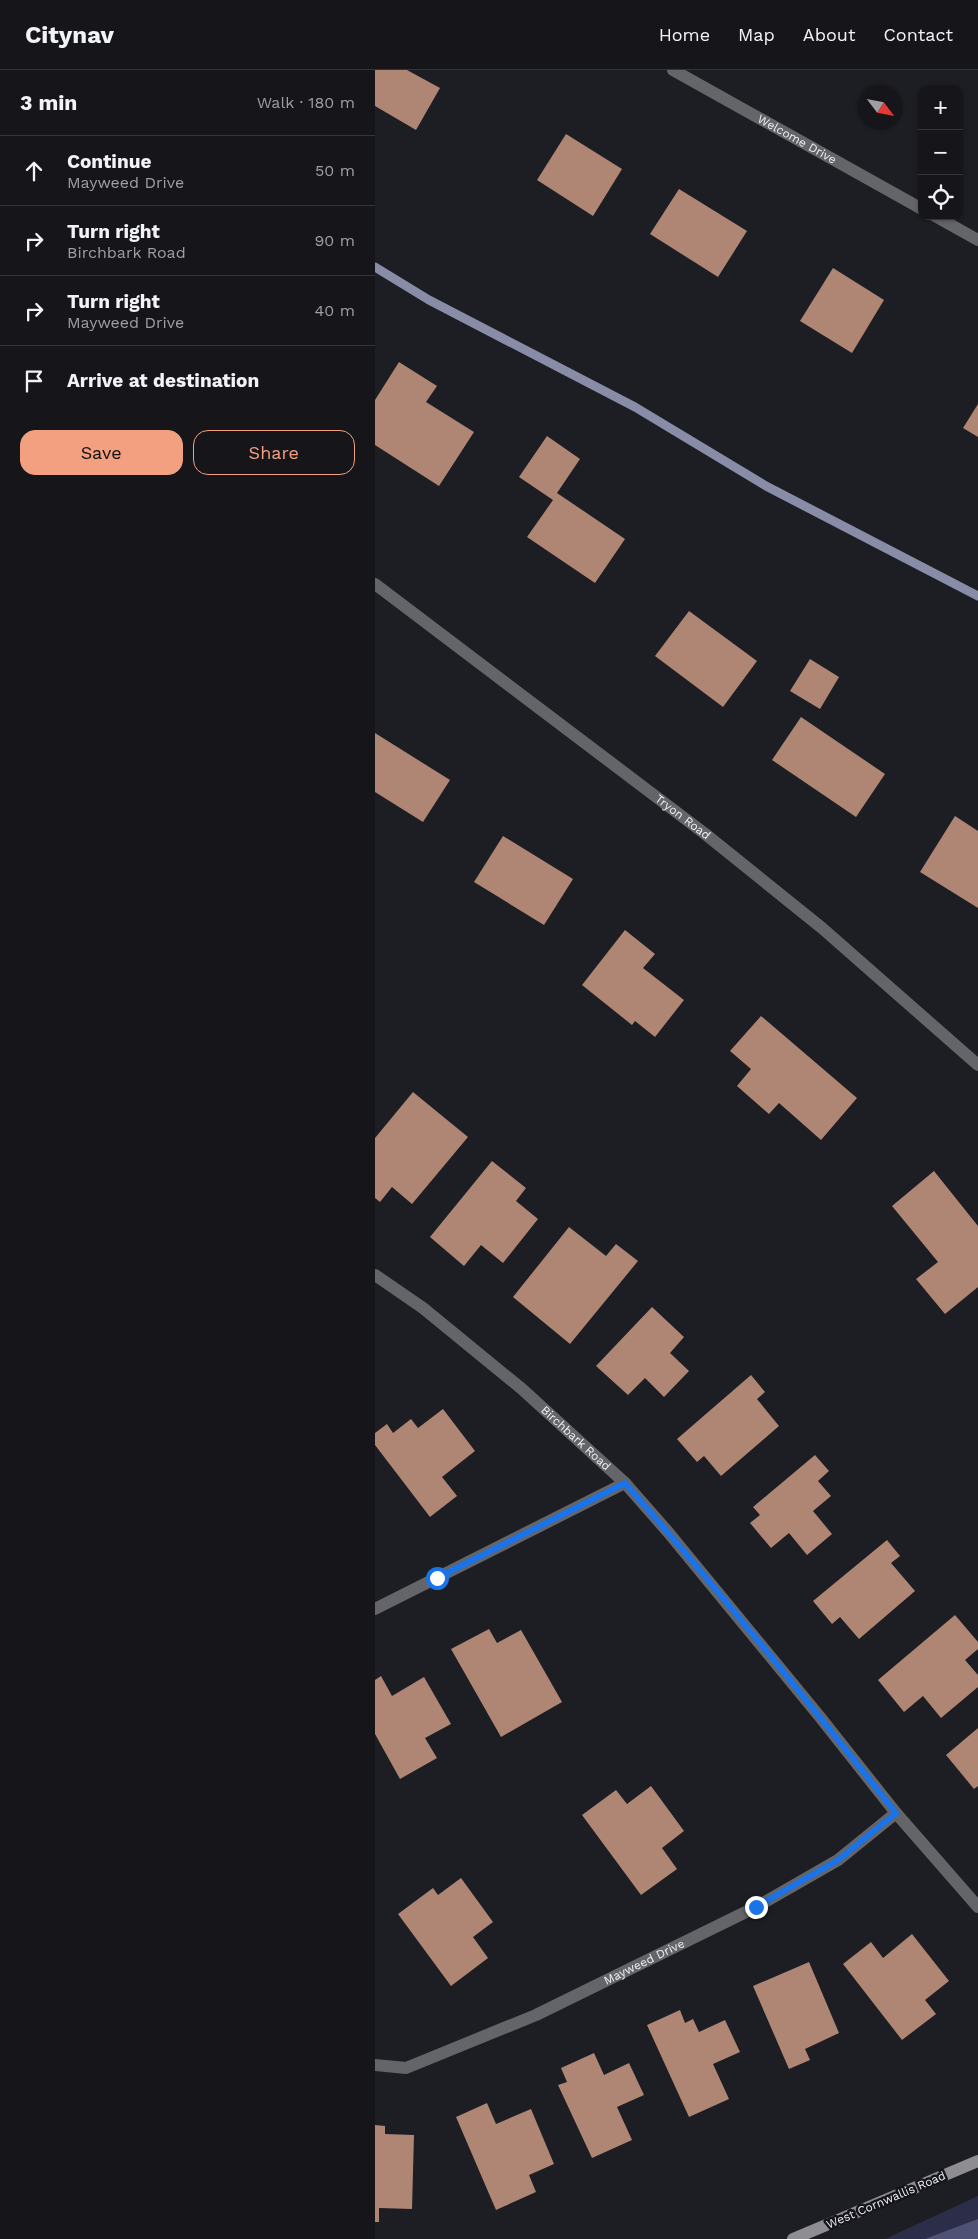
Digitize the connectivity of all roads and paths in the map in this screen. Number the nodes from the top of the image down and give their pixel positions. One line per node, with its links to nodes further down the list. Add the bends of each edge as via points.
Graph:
1 (673, 70): 2 (street, Welcome Drive)
2 (918, 207)
3 (942, 220): 4 (street)
4 (978, 240)
5 (375, 584): 6 (street, Tryon Road, via 704,832 822,928)
6 (978, 1065)
7 (375, 1275): 8 (street, Birchbark Road, via 423,1308 522,1388)
8 (625, 1483): 9 (street); 10 (street, Birchbark Road)
9 (375, 1609)
10 (896, 1813): 11 (street, Birchbark Road); 12 (street, Mayweed Drive, via 838,1860 756,1907 536,2015 406,2068)
11 (978, 1907)
12 (375, 2065)
13 (978, 2161): 14 (street, West Cornwallis Road)
14 (793, 2239)

